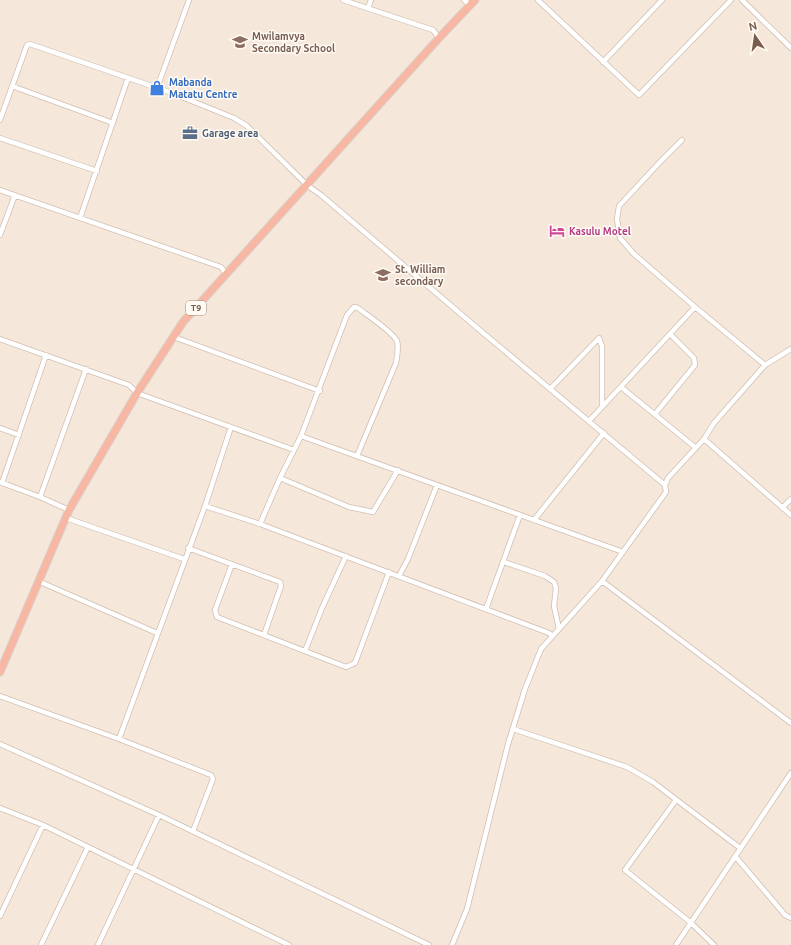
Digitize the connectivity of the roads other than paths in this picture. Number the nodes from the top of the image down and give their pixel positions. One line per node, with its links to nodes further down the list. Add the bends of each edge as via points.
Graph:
1 (189, 0): 16 (street)
2 (343, 0): 10 (street)
3 (371, 0): 10 (street)
4 (464, 0): 9 (street)
5 (538, 0): 13 (street)
6 (662, 0): 13 (street)
7 (731, 0): 13 (street, via 639,95)
8 (742, 0): 12 (street)
9 (473, 2): 11 (highway, T9)
10 (368, 8): 11 (street, via 433,30)
11 (439, 38): 22 (highway, T9)
12 (791, 48)
13 (603, 62)
14 (128, 78): 15 (street, via 30,44 27,45); 16 (street); 18 (street)
15 (12, 86): 17 (street); 18 (street)
16 (157, 88): 22 (street, via 234,118 247,126)
17 (0, 120)
18 (113, 123): 21 (street)
19 (0, 138): 21 (street)
20 (682, 140): 28 (street, via 619,206 617,219 620,238 634,254)
21 (96, 171): 25 (street)
22 (308, 186): 27 (highway, T9); 37 (street)
23 (0, 190): 24 (street)
24 (15, 195): 25 (street); 26 (street)
25 (80, 218): 27 (street, via 221,267)
26 (0, 235)
27 (226, 274): 30 (highway, T9, via 183,322)
28 (695, 307): 29 (street); 34 (street)
29 (670, 334): 36 (street); 41 (street, via 694,358 695,365)
30 (174, 337): 38 (street); 39 (highway, T9)
31 (0, 339): 33 (street)
32 (791, 348): 34 (street)
33 (46, 355): 35 (street); 46 (street)
34 (765, 364): 48 (street, via 714,423)
35 (86, 369): 39 (street, via 130,385); 57 (street)
36 (621, 387): 40 (street); 41 (street)
37 (550, 388): 40 (street, via 599,338 602,346); 42 (street)
38 (320, 391): 47 (street); 51 (street, via 347,315 354,307 397,340 396,363)
39 (137, 393): 43 (street); 61 (highway, T9)
40 (602, 406): 42 (street)
41 (655, 414): 49 (street)
42 (589, 420): 45 (street)
43 (231, 427): 50 (street); 59 (street)
44 (0, 428): 46 (street)
45 (604, 433): 56 (street); 65 (street)
46 (19, 435): 54 (street)
47 (301, 436): 50 (street); 51 (street)
48 (704, 440): 49 (street); 60 (street)
49 (696, 448): 56 (street, via 668,478)
50 (294, 450): 53 (street)
51 (357, 456): 52 (street)
52 (398, 470): 53 (street, via 373,512 349,507); 55 (street)
53 (280, 478): 66 (street)
54 (1, 483): 57 (street)
55 (437, 484): 62 (street); 74 (street)
56 (665, 485): 68 (street, via 666,492)
57 (40, 497): 61 (street)
58 (791, 499): 60 (street)
59 (205, 506): 66 (street); 67 (street)
60 (782, 508): 63 (street)
61 (69, 510): 64 (highway, T9)
62 (520, 515): 65 (street); 71 (street)
63 (791, 515)
64 (66, 518): 70 (street); 75 (highway, T9)
65 (534, 520): 68 (street)
66 (260, 524): 69 (street)
67 (188, 548): 70 (street); 72 (street)
68 (623, 552): 76 (street)
69 (346, 556): 73 (street); 82 (street)
70 (184, 560): 79 (street)
71 (504, 562): 77 (street); 78 (street, via 554,582 554,606)
72 (232, 564): 80 (street, via 215,614); 80 (street, via 280,582 281,586)
73 (389, 572): 74 (street); 82 (street, via 355,663 346,667)
74 (399, 576): 77 (street)
75 (38, 581): 79 (street); 83 (highway, T9)
76 (602, 581): 78 (street); 85 (street)
77 (486, 609): 81 (street)
78 (559, 630): 81 (street)
79 (157, 633): 87 (street)
80 (264, 635): 82 (street)
81 (553, 636): 86 (street, via 541,649)
82 (305, 651)
83 (0, 672)
84 (0, 696): 87 (street)
85 (791, 723)
86 (513, 729): 90 (street, via 627,767 653,782); 107 (street, via 467,910)
87 (119, 739): 94 (street, via 211,775 213,779)
88 (0, 744): 92 (street)
89 (791, 774): 96 (street)
90 (676, 800): 96 (street); 101 (street, via 625,870)
91 (0, 808): 93 (street)
92 (159, 815): 94 (street); 98 (street)
93 (43, 825): 95 (street); 99 (street)
94 (193, 831): 106 (street)
95 (88, 847): 98 (street); 103 (street)
96 (740, 848): 97 (street)
97 (735, 856): 100 (street, via 785,915); 101 (street)
98 (133, 870): 102 (street); 104 (street)
99 (0, 916)
100 (791, 918)
101 (690, 922): 108 (street); 109 (street)
102 (284, 944): 105 (street)
103 (40, 945)
104 (98, 945)
105 (290, 945)
106 (429, 945)
107 (452, 945)
108 (676, 945)
109 (714, 945)

